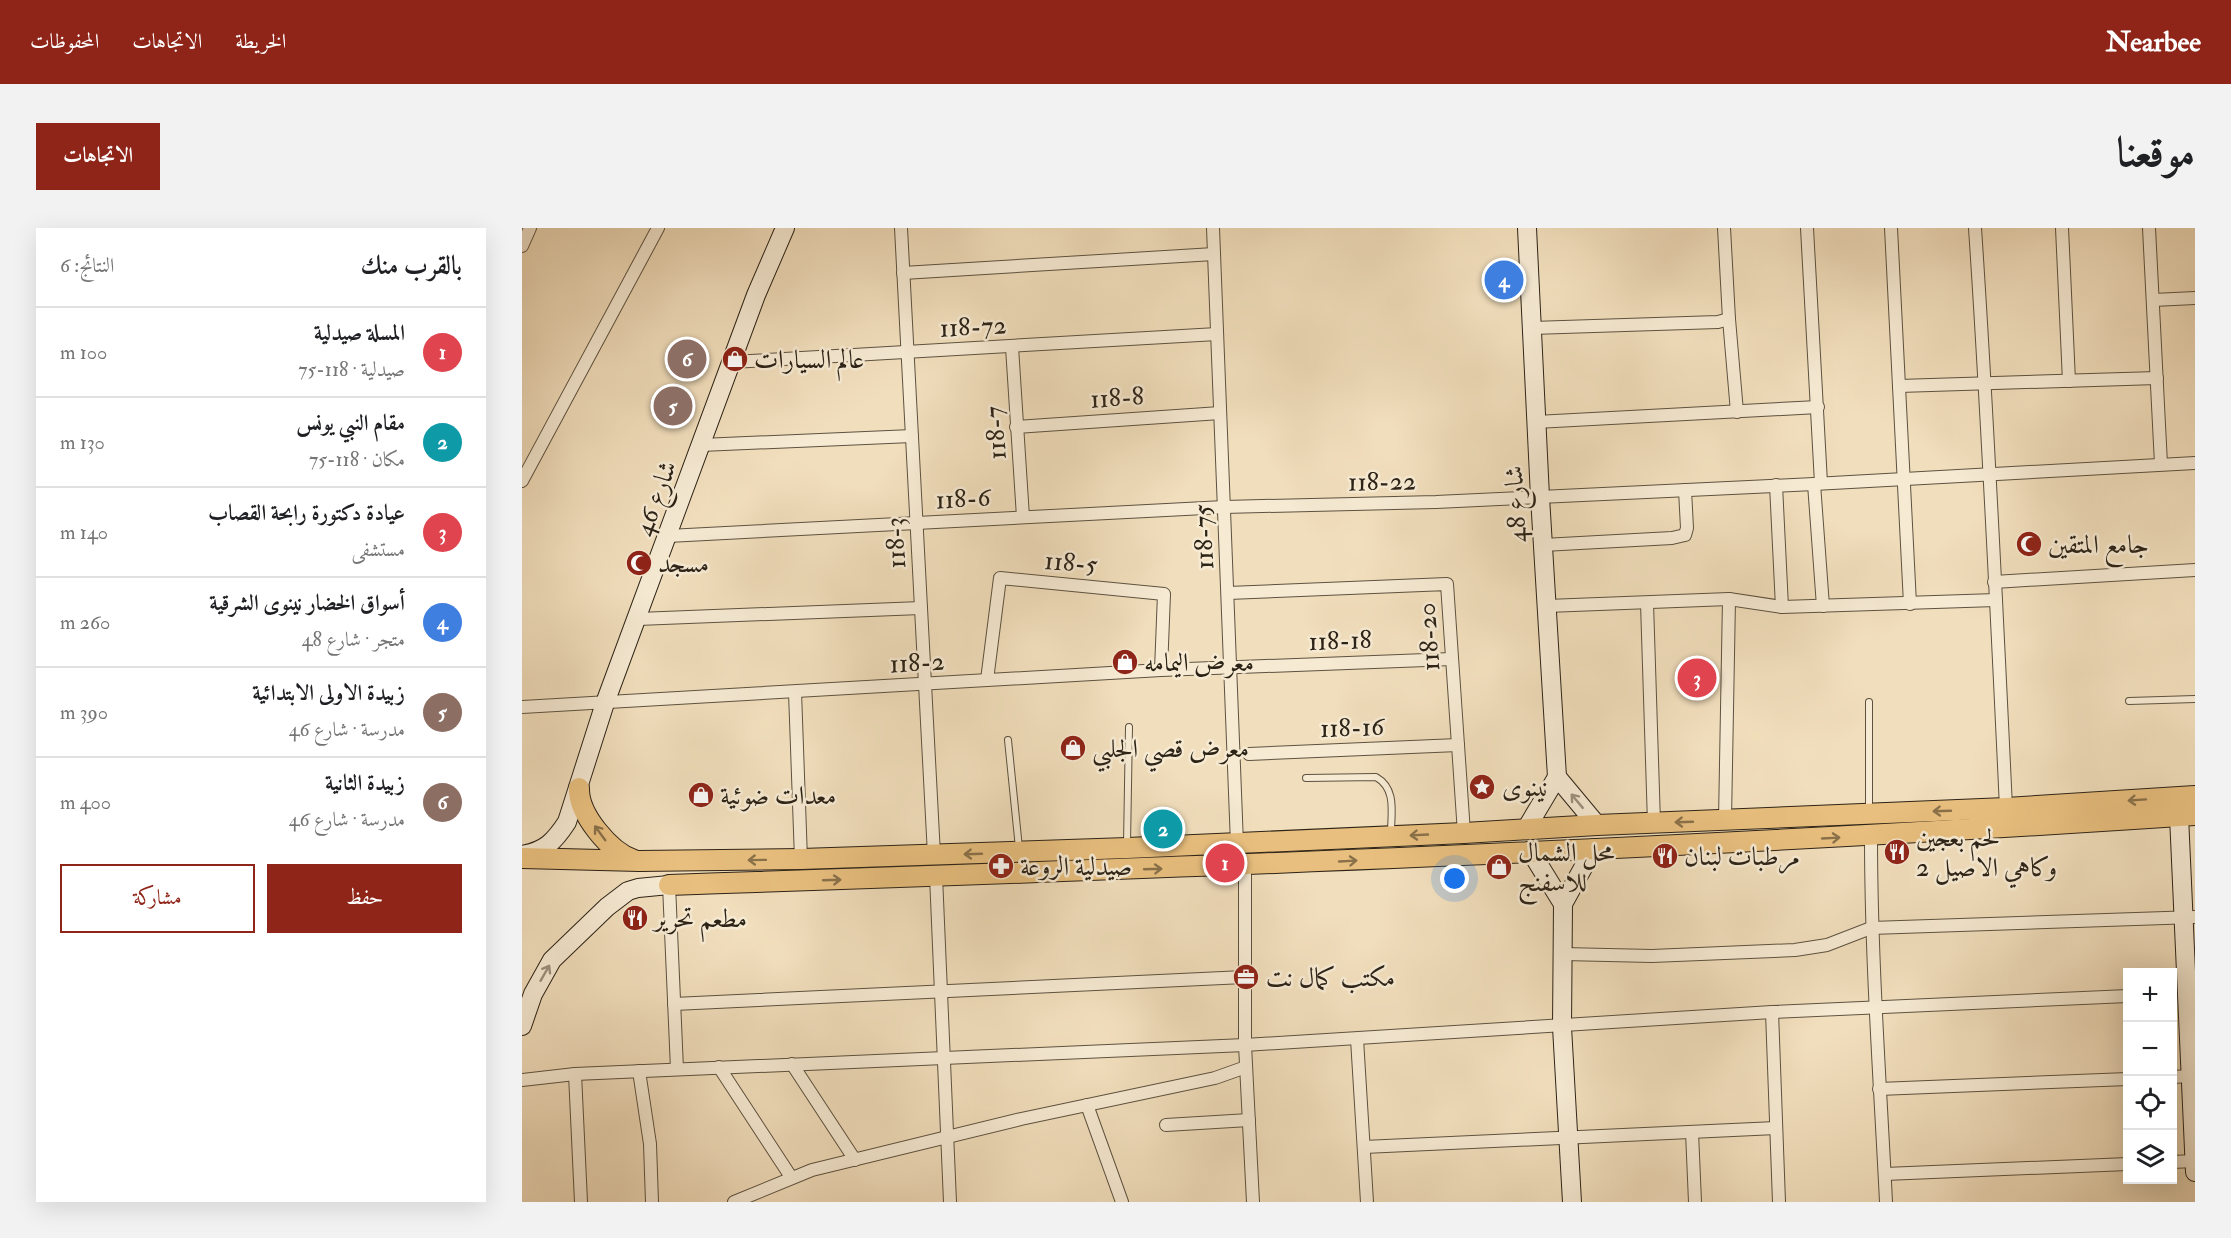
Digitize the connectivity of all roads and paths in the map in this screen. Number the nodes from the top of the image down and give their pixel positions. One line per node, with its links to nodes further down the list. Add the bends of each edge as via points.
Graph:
1 (530, 228): 13 (street)
2 (658, 228): 39 (street)
3 (785, 228): 23 (street, شارع 46)
4 (901, 228): 15 (street, 118-3)
5 (1213, 228): 14 (street, 118-75)
6 (1527, 228): 19 (street, شارع 48)
7 (1724, 228): 18 (street)
8 (1807, 228): 28 (street)
9 (1891, 228): 27 (street)
10 (1975, 228): 26 (street)
11 (2062, 228): 25 (street)
12 (2149, 228): 17 (street)
13 (522, 246)
14 (1214, 254): 15 (street); 20 (street, 118-75)
15 (903, 273): 22 (street, 118-3)
16 (2195, 298): 17 (street)
17 (2153, 300): 24 (street)
18 (1729, 319): 19 (street); 30 (street)
19 (1533, 328): 31 (street, شارع 48)
20 (1217, 334): 21 (street, 118-72); 29 (street, 118-75)
21 (1012, 346): 22 (street, 118-72); 32 (street, 118-7)
22 (907, 353): 23 (street, 118-72); 33 (street, 118-3)
23 (732, 362): 34 (street, شارع 46)
24 (2157, 378): 25 (street); 36 (street)
25 (2069, 381): 26 (street)
26 (1986, 385): 27 (street); 37 (street)
27 (1899, 386): 38 (street)
28 (1818, 407): 30 (street); 40 (street)
29 (1221, 412): 32 (street, 118-8); 44 (street, 118-75)
30 (1737, 412): 31 (street)
31 (1536, 422): 43 (street, شارع 48)
32 (1016, 427): 45 (street, 118-7)
33 (912, 436): 34 (street); 46 (street, 118-3)
34 (701, 445): 47 (street, شارع 46)
35 (2195, 463): 36 (street, 118-22)
36 (2162, 464): 37 (street, 118-22)
37 (1989, 476): 38 (street, 118-22); 50 (street)
38 (1904, 480): 40 (street, 118-22); 55 (street)
39 (522, 481)
40 (1817, 484): 41 (street, 118-22); 57 (street)
41 (1776, 486): 42 (street, 118-22); 58 (street)
42 (1685, 490): 43 (street, 118-22); 48 (street, via 1685,535)
43 (1540, 497): 44 (street, 118-22); 48 (street, شارع 48)
44 (1224, 507): 45 (street, 118-6); 51 (street, 118-75)
45 (1023, 517): 46 (street, 118-6)
46 (916, 523): 47 (street, 118-6); 59 (street, 118-3)
47 (668, 536): 60 (street, شارع 46)
48 (1543, 544): 56 (street, شارع 48)
49 (2195, 570): 50 (street)
50 (1994, 582): 53 (street)
51 (1228, 593): 61 (street, 118-20, via 1447,584); 62 (street, 118-75)
52 (1729, 600): 54 (street); 58 (street); 83 (street)
53 (1995, 600): 55 (street); 80 (street)
54 (1647, 603): 56 (street); 84 (street)
55 (1910, 604): 57 (street)
56 (1547, 606): 76 (street, شارع 48)
57 (1823, 606): 58 (street)
58 (1782, 607)
59 (921, 608): 60 (street); 65 (street, 118-3)
60 (638, 619): 70 (street, شارع 46)
61 (1452, 658): 62 (street, 118-18); 74 (street, 118-20)
62 (1230, 667): 63 (street, 118-2); 90 (street, 118-75)
63 (1161, 670): 64 (street, 118-2); 64 (street, 118-5, via 1164,594 1000,578)
64 (987, 680): 65 (street, 118-2)
65 (925, 684): 66 (street, 118-2); 95 (street, 118-3)
66 (795, 692): 70 (street, 118-2); 97 (street)
67 (2195, 699): 68 (lane)
68 (2129, 701)
69 (1869, 702): 81 (lane)
70 (605, 703): 71 (street, 118-2); 78 (street, شارع 46)
71 (522, 707)
72 (1129, 727): 91 (lane)
73 (1008, 740): 93 (lane)
74 (1458, 745): 75 (street, 118-16); 87 (street, 118-20)
75 (1249, 754)
76 (1557, 777): 85 (street, one-way to 76); 86 (street)
77 (1306, 778): 89 (lane, via 1376,777 1383,781 1392,803)
78 (579, 789): 96 (street, شارع 46, via 557,838 539,852); 98 (main road, one-way to 78, via 609,846 582,807)
79 (2195, 796): 80 (main road, one-way to 80)
80 (2006, 808): 81 (main road, one-way to 81)
81 (1869, 814): 83 (main road)
82 (2187, 816): 88 (main road); 103 (street)
83 (1725, 820): 84 (main road, one-way to 84)
84 (1654, 823): 85 (main road)
85 (1597, 825): 86 (main road)
86 (1526, 829): 87 (main road)
87 (1464, 833): 89 (main road, one-way to 89)
88 (1871, 836): 92 (main road, one-way to 88); 104 (street)
89 (1391, 837): 90 (main road)
90 (1237, 844): 91 (main road)
91 (1127, 848): 93 (main road)
92 (1594, 848): 94 (main road); 102 (street)
93 (1019, 852): 95 (main road, one-way to 95)
94 (1531, 852): 99 (main road, one-way to 94); 102 (street)
95 (934, 855): 97 (main road)
96 (522, 857): 98 (main road)
97 (801, 859): 98 (main road, one-way to 98)
98 (639, 861)
99 (1245, 866): 100 (main road, one-way to 99); 106 (street)
100 (936, 876): 101 (main road, one-way to 100); 107 (street)
101 (669, 885): 110 (street); 113 (street, one-way to 101, via 533,994 552,960 591,922 628,891)
102 (1563, 904): 105 (street)
103 (2189, 917): 104 (street); 108 (street)
104 (1871, 928): 105 (street, via 1827,945 1795,950 1652,956); 111 (street)
105 (1563, 954): 114 (street)
106 (1244, 977): 107 (street); 116 (street)
107 (940, 993): 110 (street); 117 (street)
108 (2180, 993): 124 (street)
109 (2123, 996): 111 (street)
110 (674, 1004): 121 (street)
111 (1874, 1008): 112 (street); 127 (street)
112 (1772, 1012): 114 (street); 131 (street)
113 (522, 1026)
114 (1562, 1027): 115 (street); 134 (street)
115 (1357, 1039): 116 (street); 135 (street)
116 (1245, 1045): 117 (street); 120 (street)
117 (943, 1057): 118 (street); 133 (street)
118 (792, 1064): 119 (street); 136 (street)
119 (719, 1067): 121 (street); 142 (street)
120 (1246, 1067): 128 (street, via 1215,1078); 129 (street)
121 (677, 1069): 122 (street)
122 (639, 1071): 123 (street); 144 (street, via 650,1144)
123 (575, 1074): 126 (street); 143 (street)
124 (2182, 1076): 137 (street)
125 (2123, 1078): 127 (street)
126 (522, 1080)
127 (1879, 1089): 141 (street)
128 (1087, 1105): 133 (street); 147 (street)
129 (1249, 1120): 130 (street); 148 (street)
130 (1166, 1125)
131 (1776, 1128): 132 (street); 153 (street)
132 (1692, 1132): 134 (street); 152 (street)
133 (947, 1137): 136 (street); 146 (street)
134 (1569, 1137): 135 (street); 151 (street)
135 (1364, 1147): 150 (street)
136 (855, 1160): 142 (street)
137 (2194, 1161): 138 (street); 140 (street)
138 (2177, 1162)
139 (2123, 1164): 141 (street)
140 (2195, 1172)
141 (1885, 1174): 154 (street)
142 (791, 1177): 145 (street)
143 (581, 1202)
144 (652, 1202)
145 (734, 1202)
146 (950, 1202)
147 (1122, 1202)
148 (1253, 1202)
149 (1357, 1202): 150 (street)
150 (1367, 1202)
151 (1572, 1202)
152 (1695, 1202)
153 (1779, 1202)
154 (1886, 1202)

